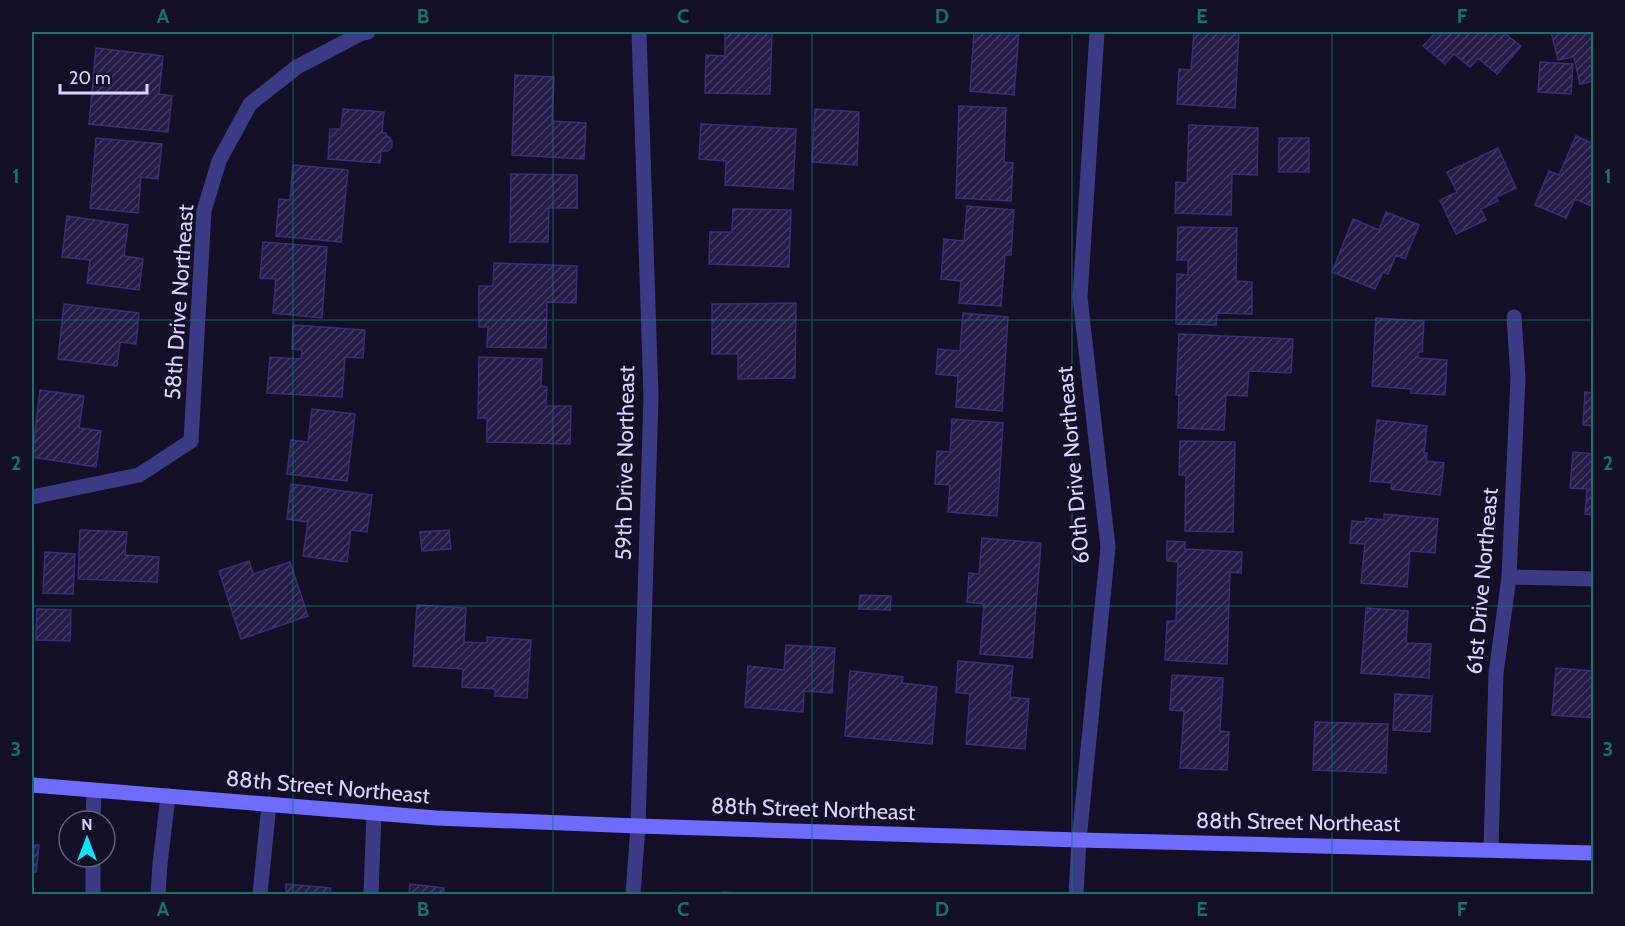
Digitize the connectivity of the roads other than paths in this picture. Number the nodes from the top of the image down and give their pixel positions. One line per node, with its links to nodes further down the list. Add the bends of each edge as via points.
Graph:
1 (368, 32): 5 (street, 58th Drive Northeast, via 297,67 250,104 219,161 204,212 192,441 139,475)
2 (639, 32): 14 (street, 59th Drive Northeast, via 651,397)
3 (1097, 32): 15 (street, 60th Drive Northeast, via 1080,297 1108,548)
4 (1514, 317): 6 (street, 61st Drive Northeast, via 1518,378)
5 (32, 496)
6 (1509, 577): 7 (street); 16 (street, 61st Drive Northeast, via 1496,673)
7 (1593, 579)
8 (32, 785): 9 (main road, 88th Street Northeast)
9 (93, 790): 10 (main road, 88th Street Northeast); 12 (street)
10 (168, 796): 11 (main road, 88th Street Northeast); 20 (street)
11 (269, 804): 13 (main road, 88th Street Northeast); 21 (street)
12 (93, 809)
13 (374, 813): 14 (main road, 88th Street Northeast); 22 (street)
14 (638, 826): 15 (main road, 88th Street Northeast); 23 (street, 59th Drive Northeast)
15 (1079, 840): 16 (main road, 88th Street Northeast); 24 (street, 60th Drive Northeast)
16 (1491, 849): 17 (main road, 88th Street Northeast)
17 (1593, 853)
18 (93, 869): 19 (street)
19 (93, 894)
20 (158, 894)
21 (260, 894)
22 (371, 894)
23 (633, 894)
24 (1076, 894)

